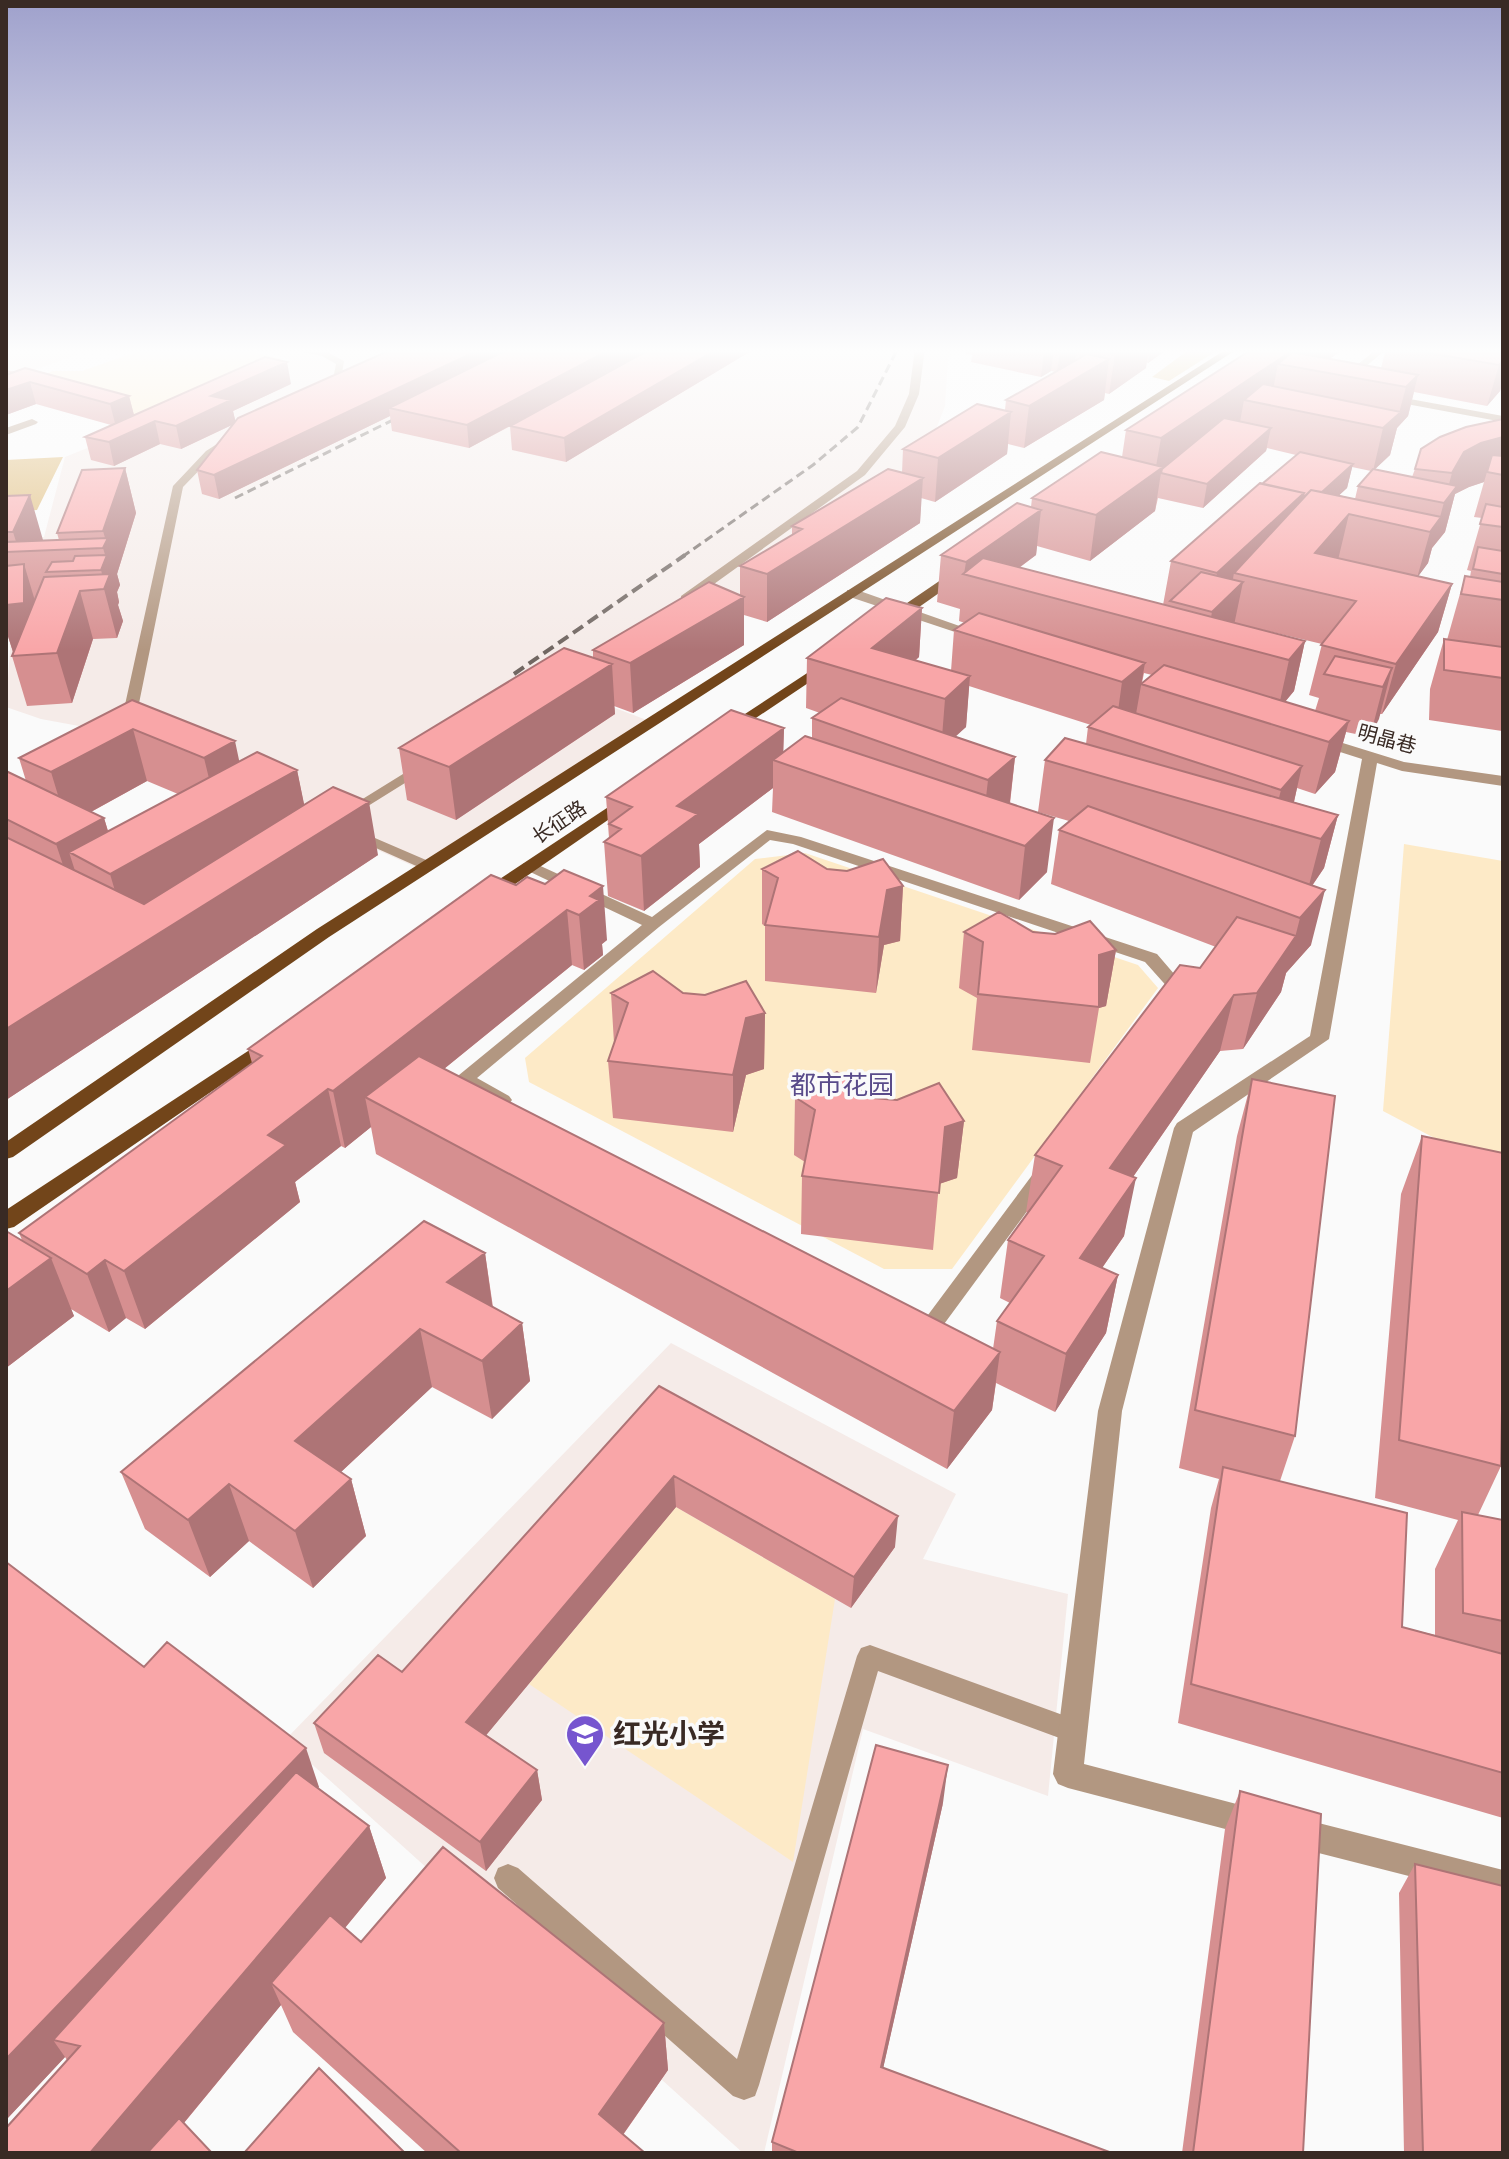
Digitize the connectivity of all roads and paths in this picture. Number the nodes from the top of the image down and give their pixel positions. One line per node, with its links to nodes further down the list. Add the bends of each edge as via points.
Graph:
1 (217, 449): 12 (lane, via 178,486 126,732)
2 (882, 449): 6 (lane, via 861,473)
3 (1077, 449): 5 (main road, 长征路)
4 (969, 568): 7 (main road)
5 (852, 593): 7 (street); 20 (main road, 长征路)
6 (670, 610)
7 (904, 612): 8 (main road); 9 (street)
8 (878, 629)
9 (994, 640)
10 (839, 656): 13 (main road)
11 (1295, 733): 14 (street, 明晶巷)
12 (141, 738)
13 (710, 743)
14 (1370, 757): 16 (street, 明晶巷); 31 (street, via 1319,1039 1184,1128 1110,1411)
15 (436, 758): 18 (lane)
16 (1503, 781)
17 (645, 787): 21 (main road, 长征路)
18 (331, 823)
19 (344, 829): 20 (lane)
20 (428, 866): 27 (main road, 长征路)
21 (529, 866): 22 (main road, 长征路); 23 (lane)
22 (476, 902)
23 (653, 924): 24 (lane, via 767,835 796,840 1151,958 1186,995); 26 (lane, via 465,1079)
24 (1177, 1008)
25 (280, 1035): 29 (main road)
26 (521, 1110)
27 (6, 1152)
28 (1051, 1163): 30 (lane, via 929,1329)
29 (6, 1221)
30 (901, 1314)
31 (1073, 1731): 32 (lane, via 870,1656 744,2085); 33 (street, via 1068,1774)
32 (508, 1878)
33 (1503, 1885)

